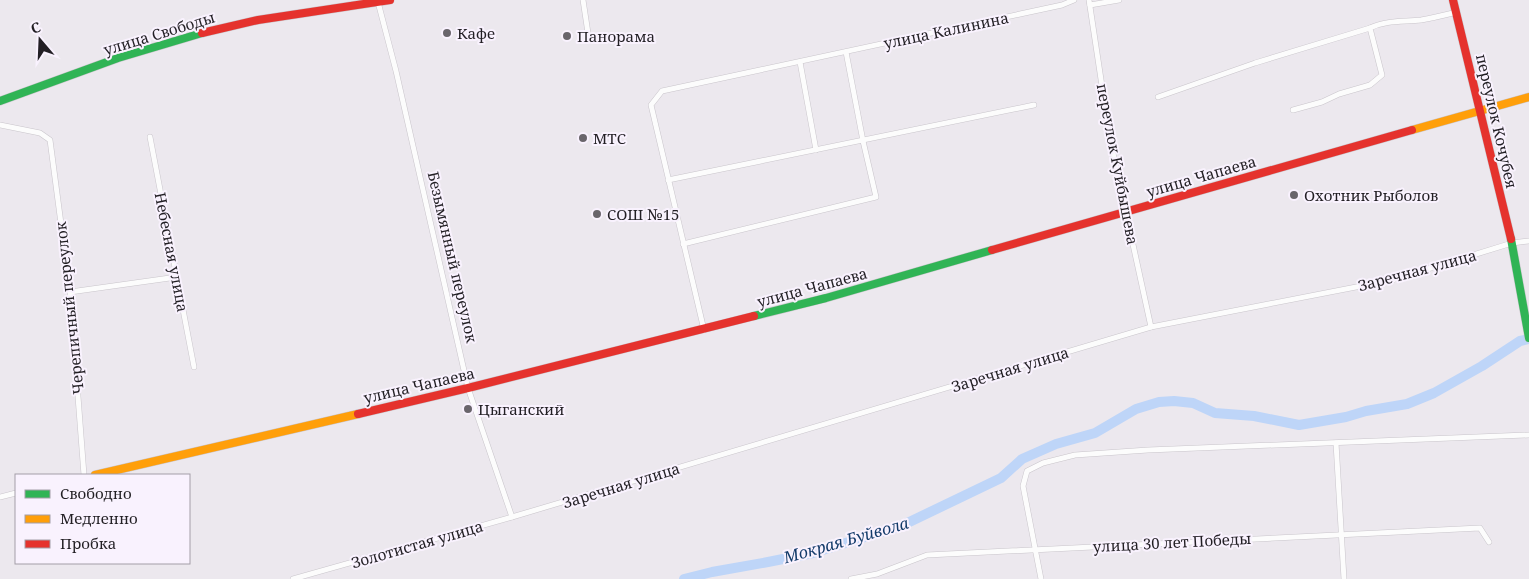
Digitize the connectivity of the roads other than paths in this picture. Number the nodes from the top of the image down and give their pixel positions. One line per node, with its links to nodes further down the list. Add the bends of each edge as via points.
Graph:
1 (390, 0): 6 (street, улица Свободы)
2 (582, 0): 10 (street)
3 (1074, 0): 11 (street, улица Калинина)
4 (1119, 0): 7 (street)
5 (1454, 0): 8 (street, переулок Кочубея)
6 (377, 1): 15 (street, улица Свободы, via 239,24 174,40); 34 (street, Безымянный переулок)
7 (1089, 2): 24 (street, переулок Куйбышева, via 1110,139)
8 (1457, 12): 9 (street); 18 (street, переулок Кочубея)
9 (1370, 28): 13 (street); 17 (street, via 1382,75 1370,85)
10 (588, 33)
11 (846, 52): 12 (street, улица Калинина); 21 (street)
12 (800, 62): 22 (street); 23 (street, улица Калинина, via 662,91 651,105)
13 (1158, 97)
14 (1529, 97): 18 (street, улица Чапаева)
15 (0, 101)
16 (1034, 105): 21 (street)
17 (1293, 110)
18 (1481, 110): 24 (street, улица Чапаева); 26 (street, переулок Кочубея)
19 (0, 125): 29 (street, Черепичный переулок, via 40,133 50,140)
20 (150, 137): 28 (street, Небесная улица)
21 (862, 141): 22 (street); 27 (street, via 876,197)
22 (816, 150): 23 (street)
23 (668, 180): 27 (street)
24 (1126, 211): 30 (street, переулок Куйбышева); 31 (street, улица Чапаева)
25 (1529, 241): 26 (street, Заречная улица)
26 (1512, 243): 30 (street, Заречная улица, via 1392,280); 32 (street, переулок Кочубея)
27 (683, 244): 31 (street)
28 (177, 277): 29 (street); 33 (street, Небесная улица)
29 (70, 292): 37 (street, Черепичный переулок)
30 (1151, 327): 41 (street, Заречная улица)
31 (704, 330): 34 (street, улица Чапаева)
32 (1529, 338)
33 (194, 367)
34 (468, 388): 38 (street, улица Чапаева); 41 (street, Безымянный переулок)
35 (1529, 435): 36 (street)
36 (1336, 442): 42 (street); 44 (street, via 1075,455 1043,463 1027,471 1023,486)
37 (84, 474)
38 (98, 474)
39 (15, 493): 40 (street)
40 (0, 497)
41 (512, 517): 45 (street, Золотистая улица)
42 (1341, 534): 43 (street, улица 30 лет Победы, via 1480,528); 44 (street, улица 30 лет Победы); 48 (street)
43 (1489, 542)
44 (1034, 549): 46 (street, улица 30 лет Победы, via 927,555 877,574); 47 (street)
45 (293, 579)
46 (852, 579)
47 (1040, 579)
48 (1344, 579)

